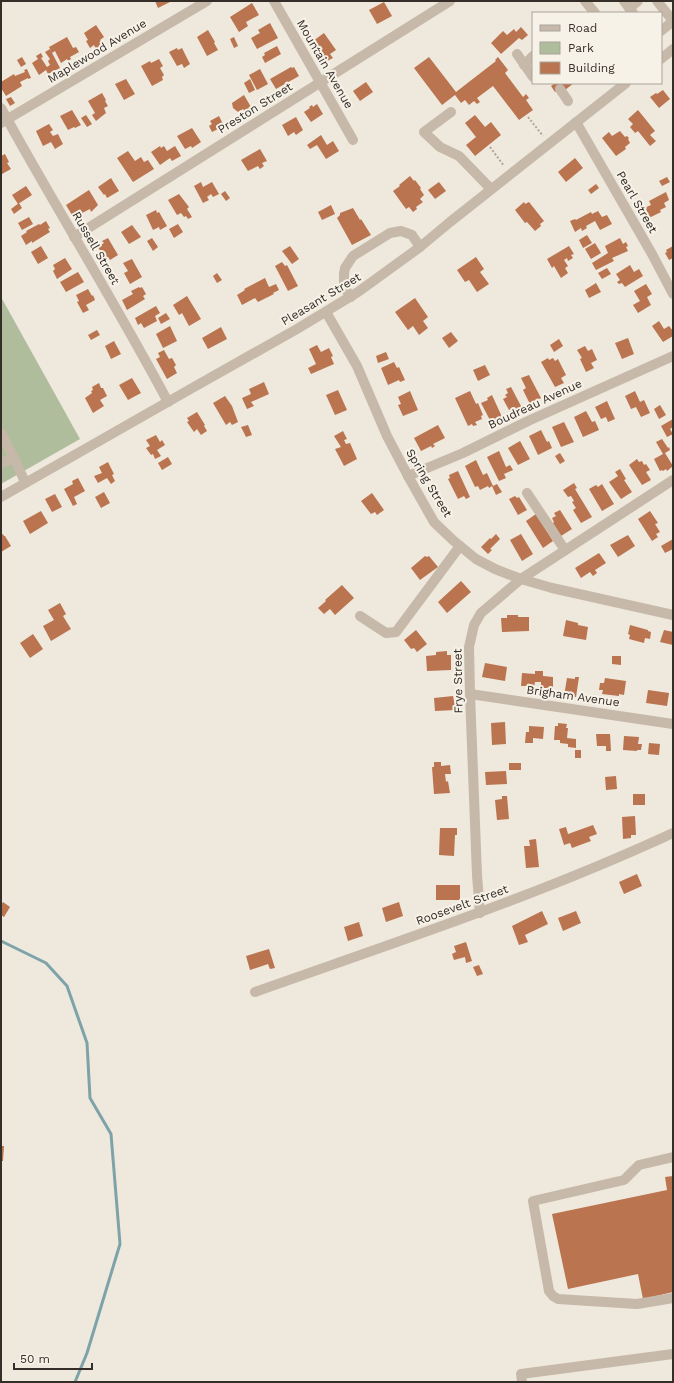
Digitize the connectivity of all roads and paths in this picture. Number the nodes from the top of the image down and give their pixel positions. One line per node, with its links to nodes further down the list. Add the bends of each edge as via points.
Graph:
1 (207, 1): 22 (street, Maplewood Avenue)
2 (274, 1): 15 (street, Mountain Avenue)
3 (450, 1): 15 (street, Preston Street)
4 (585, 1): 8 (street)
5 (638, 1): 7 (street)
6 (657, 1): 9 (street)
7 (628, 7)
8 (594, 12)
9 (673, 21): 10 (street)
10 (662, 30)
11 (517, 54): 13 (street)
12 (532, 57): 13 (street)
13 (524, 65): 14 (street)
14 (532, 76)
15 (320, 83): 25 (street, Mountain Avenue); 29 (street, Preston Street)
16 (625, 84): 23 (street, Pleasant Street)
17 (560, 89): 18 (street)
18 (568, 101)
19 (1, 108): 22 (street, Russell Street)
20 (451, 112): 28 (street, via 424,132 440,147 459,156)
21 (528, 117): 24 (path)
22 (4, 121): 29 (street, Russell Street)
23 (576, 122): 28 (street, Pleasant Street); 31 (street, Pearl Street)
24 (544, 137)
25 (353, 140)
26 (490, 147): 27 (path)
27 (505, 167)
28 (491, 189): 30 (street, Pleasant Street)
29 (74, 237): 35 (street, Russell Street, via 135,340)
30 (420, 248): 32 (street, Pleasant Street); 32 (street, via 412,235 401,231 390,233 353,256 344,274 344,286)
31 (673, 294)
32 (351, 297): 33 (street, Pleasant Street)
33 (326, 312): 35 (street, Pleasant Street); 39 (street, Spring Street, via 357,366 387,436)
34 (673, 356): 39 (street, Boudreau Avenue)
35 (168, 402): 41 (street, Pleasant Street)
36 (1, 433): 37 (street)
37 (14, 458): 38 (street); 41 (street)
38 (1, 463)
39 (408, 476): 44 (street, Spring Street, via 434,522)
40 (673, 480): 45 (street, Frye Street)
41 (25, 482): 43 (street, Pleasant Street)
42 (527, 493): 45 (street)
43 (1, 497)
44 (460, 546): 46 (street, Spring Street, via 494,569); 48 (street, via 396,632 386,632)
45 (565, 550): 46 (street, Frye Street)
46 (521, 579): 47 (street, Spring Street); 49 (street, Frye Street, via 481,613 474,625 469,647)
47 (673, 615)
48 (360, 616)
49 (470, 694): 50 (street, Brigham Avenue); 52 (street, Frye Street)
50 (673, 724)
51 (673, 833): 52 (street, Roosevelt Street, via 576,876)
52 (480, 913): 53 (street, Roosevelt Street)
53 (255, 992)
54 (673, 1158): 55 (street, via 639,1165 624,1180 533,1201 549,1291 553,1296 558,1299 637,1304)
55 (673, 1298)
56 (673, 1354): 57 (street, via 521,1374)
57 (522, 1382)

